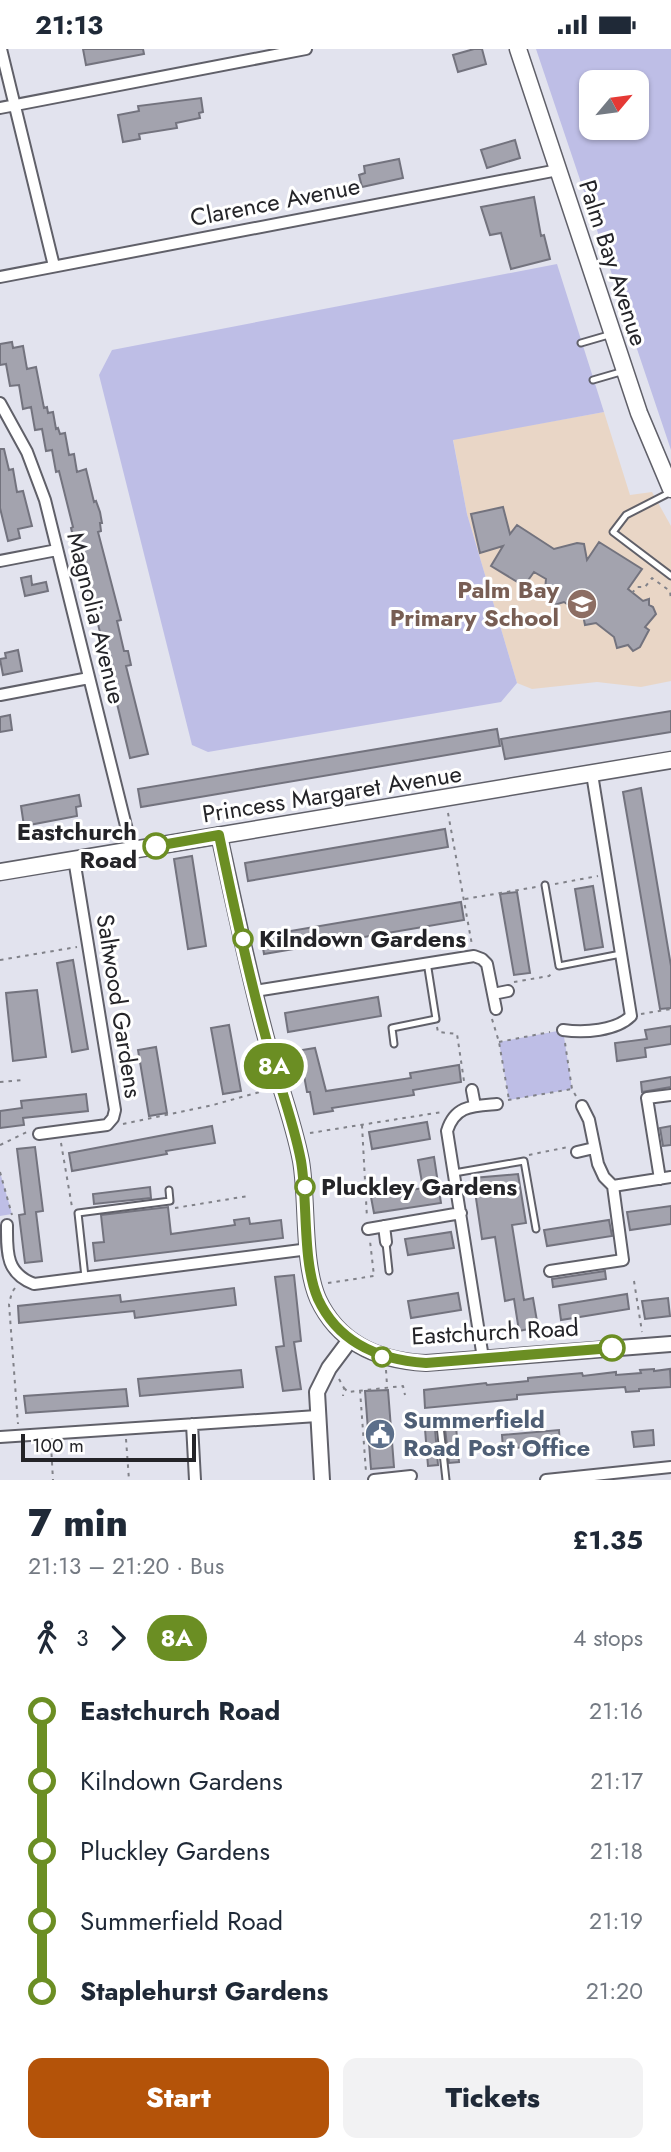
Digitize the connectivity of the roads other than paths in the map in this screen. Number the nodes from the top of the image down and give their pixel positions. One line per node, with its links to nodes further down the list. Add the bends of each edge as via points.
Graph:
1 (1, 49): 4 (street)
2 (306, 49): 4 (street)
3 (518, 49): 6 (main road, Palm Bay Avenue)
4 (15, 105): 5 (street); 7 (street)
5 (0, 108)
6 (558, 170): 7 (street, Clarence Avenue); 9 (main road, Palm Bay Avenue)
7 (54, 266): 8 (street, Clarence Avenue)
8 (0, 277)
9 (612, 333): 10 (lane); 11 (main road, Palm Bay Avenue)
10 (582, 343)
11 (624, 371): 12 (lane); 15 (main road, Palm Bay Avenue)
12 (593, 380)
13 (0, 403): 14 (street, Magnolia Avenue)
14 (3, 416): 16 (street, Magnolia Avenue, via 27,452)
15 (671, 490): 18 (lane, via 626,515 614,532)
16 (57, 550): 17 (street); 19 (street, Magnolia Avenue)
17 (0, 561)
18 (671, 576)
19 (89, 678): 20 (street); 24 (street, Magnolia Avenue)
20 (0, 695)
21 (671, 760): 22 (main road, Princess Margaret Avenue)
22 (592, 774): 23 (main road, Princess Margaret Avenue); 28 (street)
23 (219, 835): 24 (main road, Princess Margaret Avenue); 31 (street, Eastchurch Road)
24 (132, 850): 25 (main road, Princess Margaret Avenue)
25 (74, 859): 26 (main road, Princess Margaret Avenue); 41 (street, Saltwood Gardens, via 114,1101 113,1118 107,1125)
26 (0, 871)
27 (545, 885): 28 (lane, via 559,966)
28 (621, 954): 34 (street, via 631,1016 623,1024)
29 (427, 962): 30 (street, via 482,959); 31 (street); 35 (lane, via 436,1019 392,1028)
30 (493, 990): 32 (street); 33 (street)
31 (255, 991): 55 (street, Eastchurch Road, via 295,1135 305,1187)
32 (508, 991)
33 (496, 1009)
34 (563, 1030)
35 (394, 1044)
36 (472, 1090): 39 (street)
37 (671, 1095): 45 (street, via 647,1098)
38 (497, 1104): 39 (street)
39 (475, 1106): 44 (street, via 456,1113 447,1131)
40 (582, 1106): 42 (street)
41 (39, 1135)
42 (594, 1148): 43 (street); 46 (street, via 604,1177)
43 (577, 1152)
44 (454, 1173): 48 (street); 52 (lane, via 524,1161)
45 (665, 1178): 46 (street)
46 (613, 1186): 57 (street, via 623,1260)
47 (169, 1189): 58 (lane, via 170,1201 78,1213)
48 (461, 1213): 50 (street); 61 (street)
49 (7, 1224): 54 (street)
50 (384, 1226): 51 (street); 53 (street)
51 (368, 1229)
52 (536, 1229)
53 (386, 1242): 56 (lane)
54 (4, 1249): 58 (street, via 12,1268 34,1284)
55 (309, 1249): 58 (street); 59 (street, Eastchurch Road, via 318,1299)
56 (389, 1271)
57 (550, 1271)
58 (85, 1277)
59 (350, 1339): 61 (street, Eastchurch Road, via 387,1359 426,1363); 62 (street, via 317,1392)
60 (671, 1344): 61 (street, Eastchurch Road)
61 (483, 1358)
62 (317, 1416): 63 (street); 70 (street)
63 (192, 1424): 65 (street); 69 (street)
64 (440, 1426): 73 (lane)
65 (0, 1437)
66 (671, 1467): 68 (street)
67 (411, 1476): 72 (street)
68 (592, 1477): 74 (street)
69 (195, 1480)
70 (322, 1480)
71 (374, 1480): 72 (street)
72 (381, 1480)
73 (446, 1480)
74 (546, 1480)

